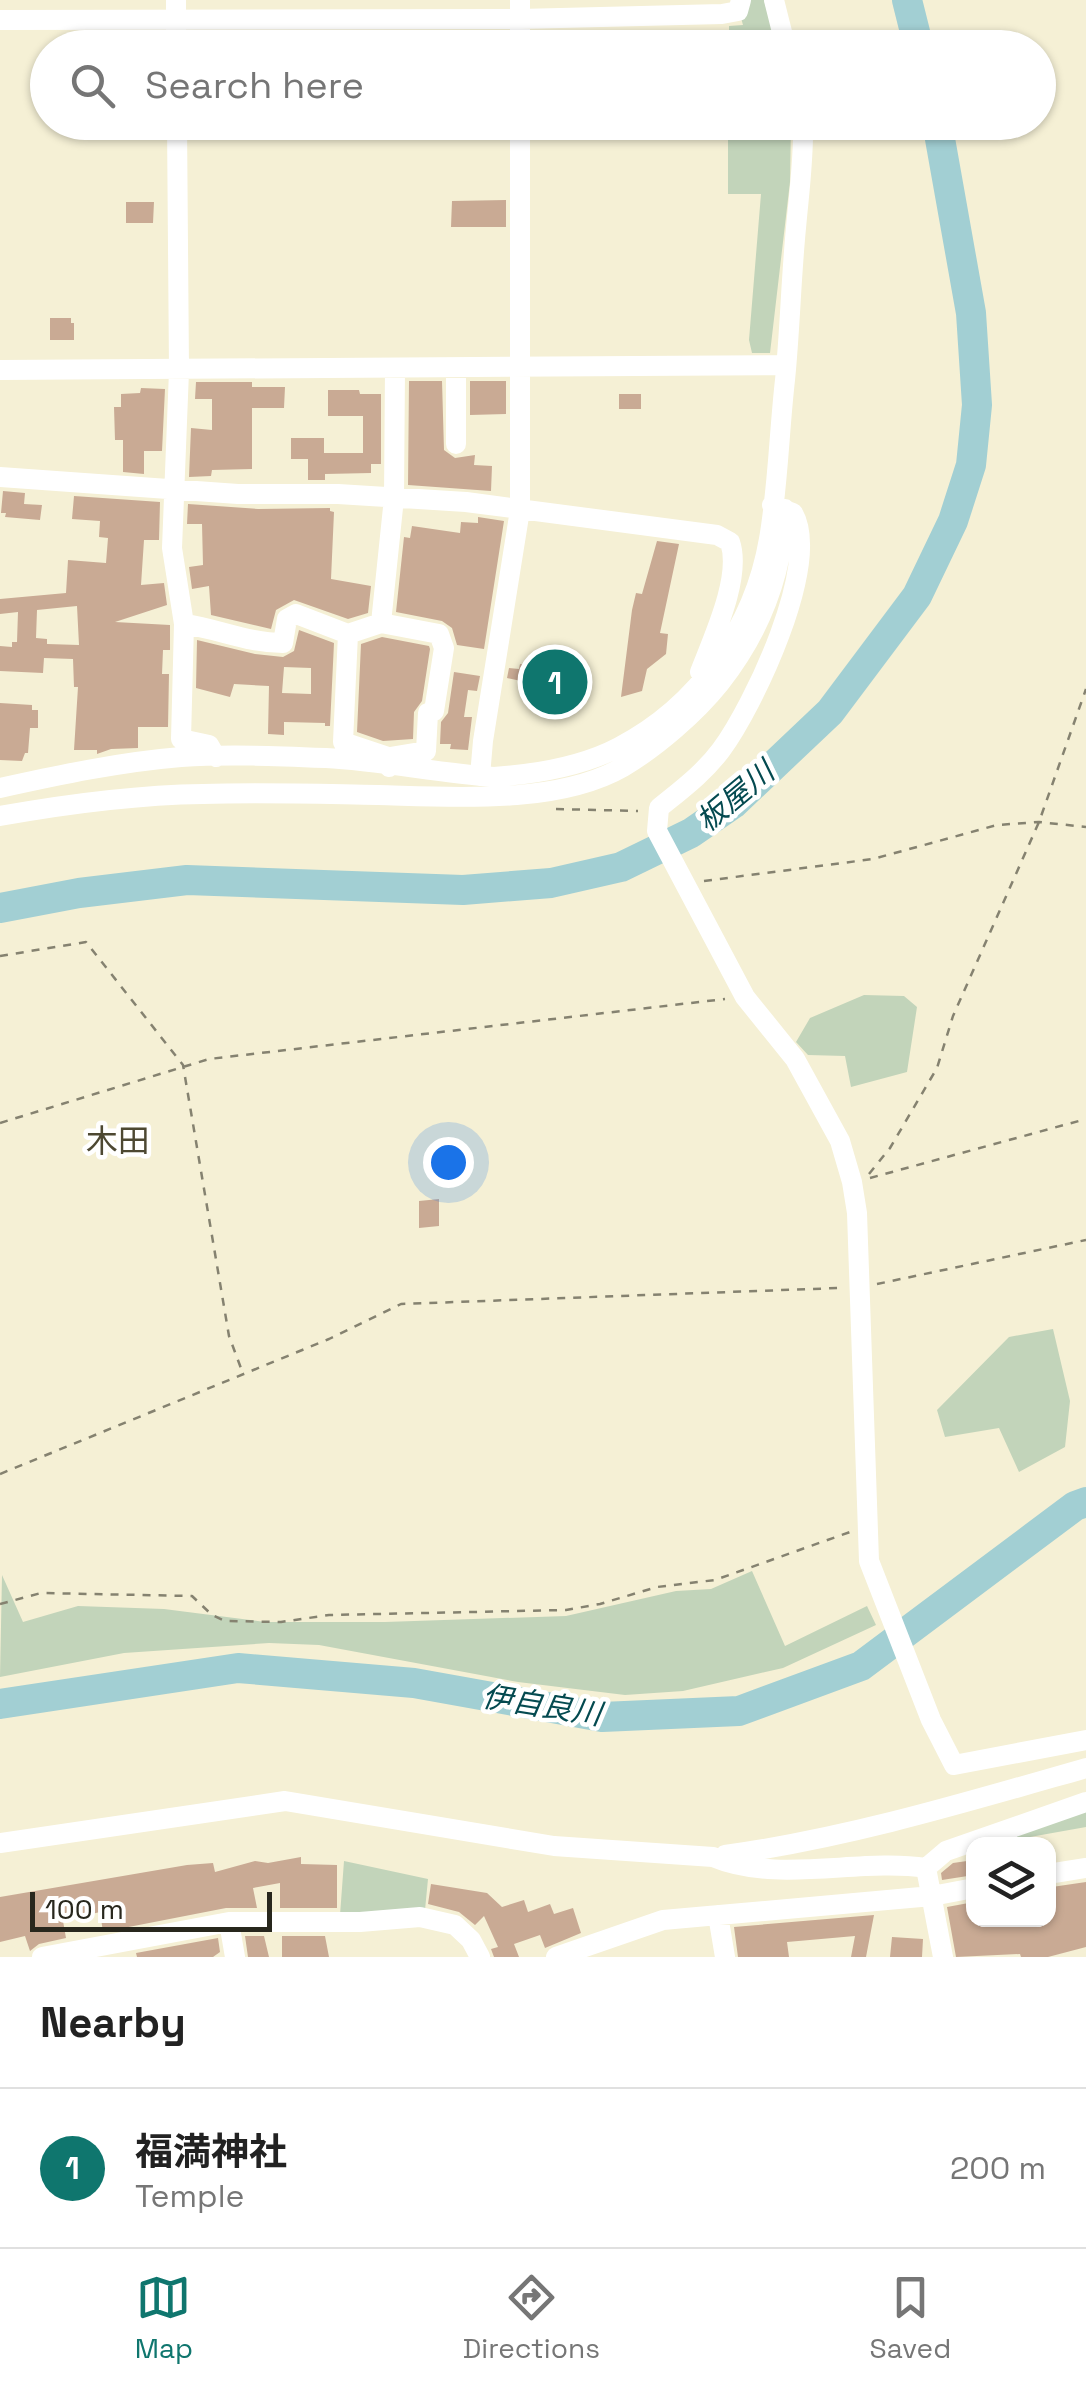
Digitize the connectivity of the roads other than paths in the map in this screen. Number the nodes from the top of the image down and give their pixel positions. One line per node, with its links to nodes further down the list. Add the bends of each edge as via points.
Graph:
1 (741, 0): 4 (street, via 738,10 722,14)
2 (774, 0): 6 (street)
3 (176, 9): 4 (street); 5 (street)
4 (520, 9)
5 (0, 20)
6 (782, 30)
7 (177, 140): 15 (street)
8 (520, 140): 12 (street)
9 (803, 140): 10 (street)
10 (786, 365): 12 (street); 20 (street)
11 (456, 368): 12 (street); 13 (street); 16 (street)
12 (521, 368): 21 (street)
13 (395, 369): 15 (street); 19 (street)
14 (0, 370): 15 (street)
15 (178, 372): 18 (street)
16 (456, 444)
17 (0, 477): 18 (street)
18 (176, 490): 19 (street); 22 (street, via 172,548)
19 (394, 498): 21 (street); 23 (street)
20 (778, 507): 25 (street, via 734,641); 30 (street, via 784,532 770,598 745,651 700,708 622,768 564,788 491,798 202,794); 31 (street, via 797,520 800,546 793,590 762,678 718,754 659,808 657,831 744,997 795,1059 840,1141 857,1213 869,1561 931,1720 954,1765)
21 (520, 510): 25 (street, via 730,542 724,611); 28 (street)
22 (184, 624): 24 (street, via 254,643 283,642 287,620 296,614); 26 (street, via 181,739 209,746)
23 (380, 624): 24 (street); 27 (street, via 440,634 444,648 426,751)
24 (348, 634): 27 (street, via 343,742)
25 (696, 688): 28 (street, via 618,748 566,766)
26 (216, 757): 27 (street); 29 (street, via 98,768)
27 (390, 762): 28 (street)
28 (480, 776)
29 (0, 788)
30 (0, 816)
31 (1086, 1740)
32 (1086, 1768): 35 (street, via 792,1846)
33 (1086, 1802): 36 (street, via 946,1851)
34 (0, 1842): 35 (street, via 285,1800 554,1846)
35 (714, 1857): 36 (street, via 733,1865)
36 (926, 1868): 40 (street)
37 (1086, 1868): 38 (street)
38 (1056, 1873)
39 (966, 1890): 40 (street)
40 (932, 1896): 41 (street); 48 (street)
41 (718, 1916): 46 (street, via 663,1920); 47 (street)
42 (229, 1922): 43 (street); 44 (street); 45 (street, via 440,1919 471,1940)
43 (42, 1957)
44 (236, 1957)
45 (480, 1957)
46 (556, 1957)
47 (725, 1957)
48 (943, 1957)

